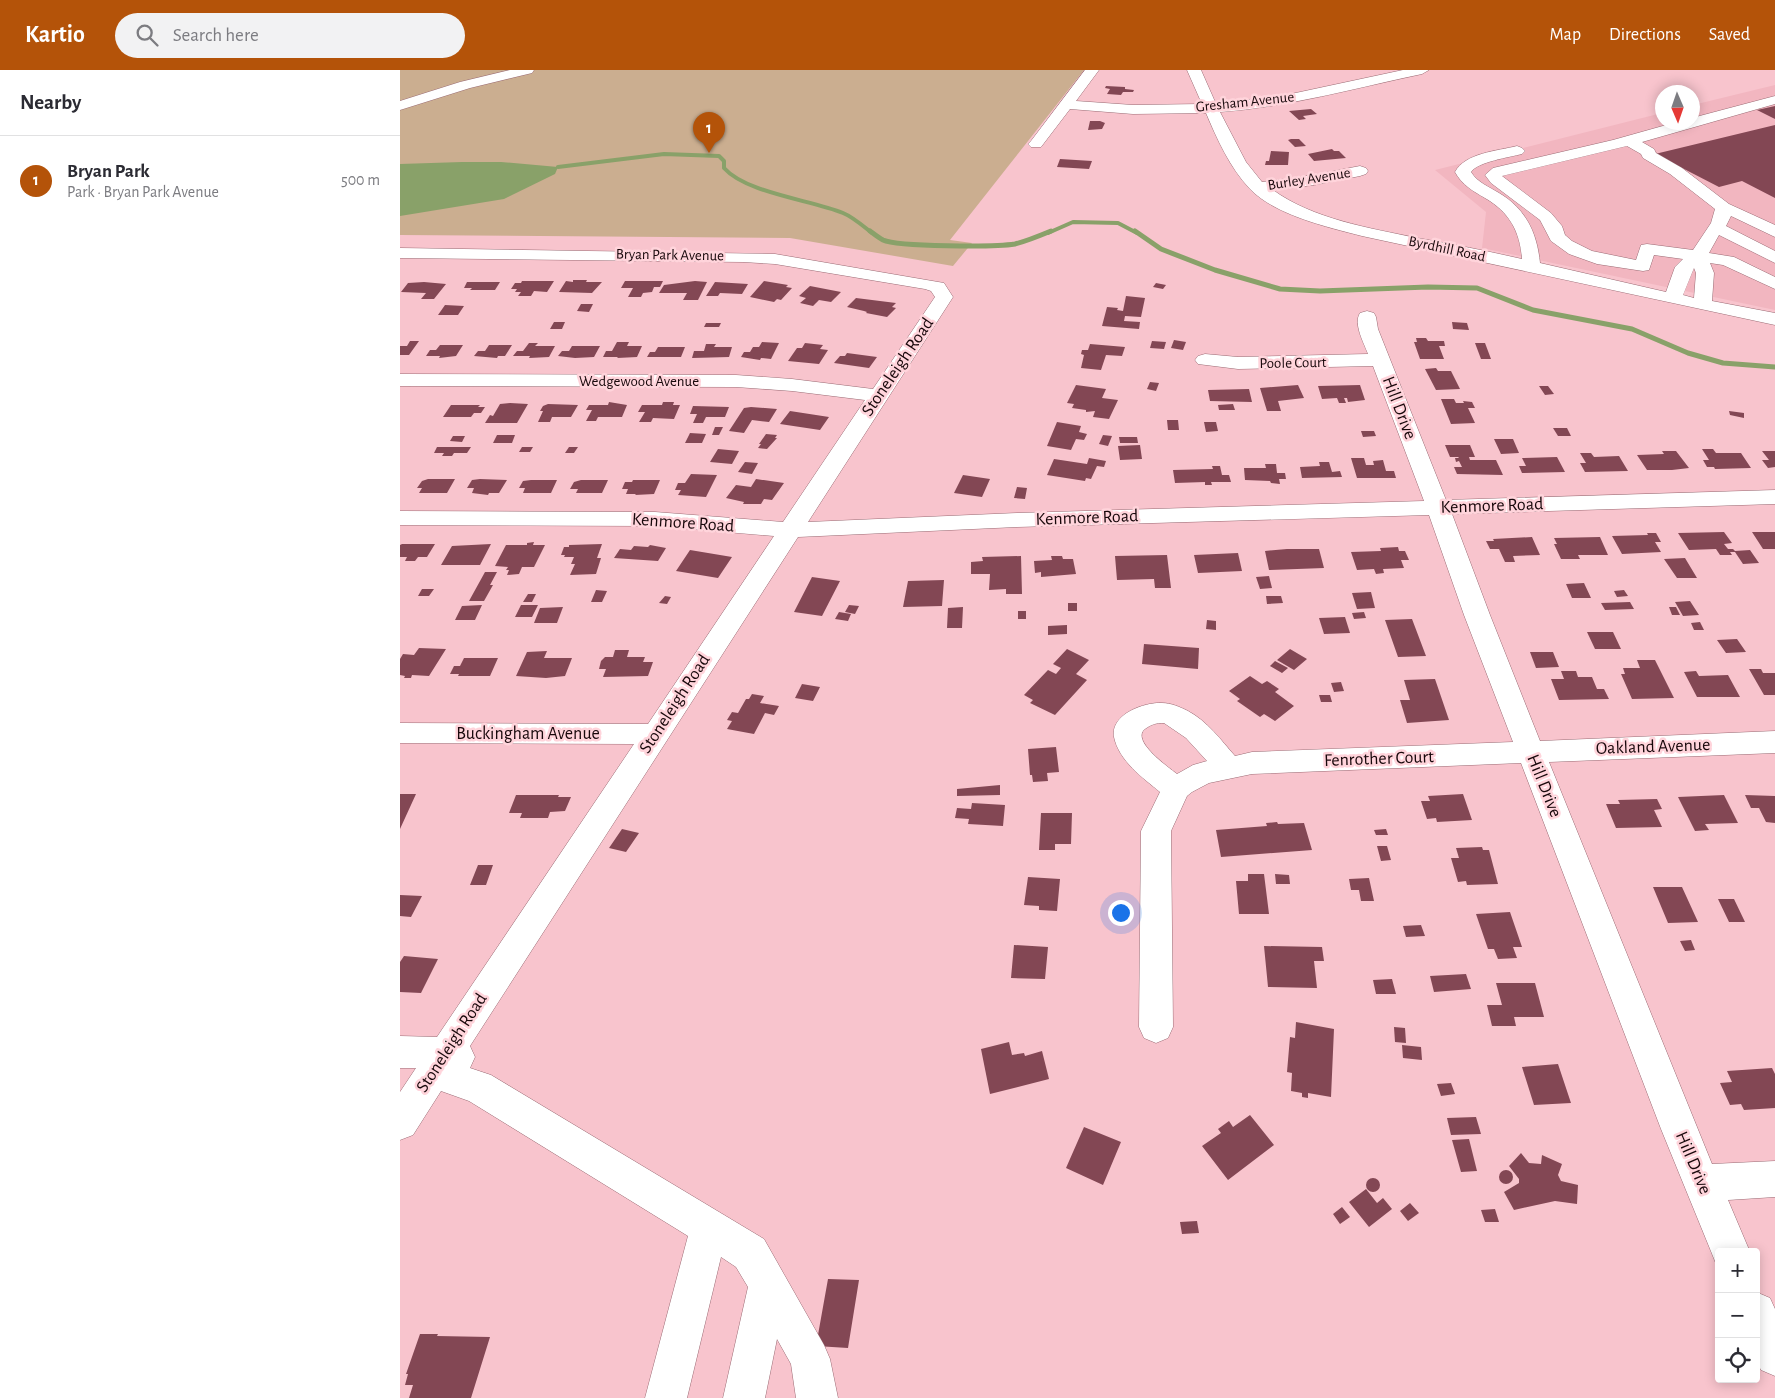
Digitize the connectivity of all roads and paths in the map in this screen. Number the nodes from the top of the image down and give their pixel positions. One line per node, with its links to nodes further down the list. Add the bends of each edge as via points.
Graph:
1 (527, 70): 7 (street)
2 (1092, 70): 6 (street)
3 (1194, 70): 8 (street, Byrdhill Road)
4 (1422, 70): 8 (street, Gresham Avenue, via 1293,97)
5 (1775, 100): 9 (street)
6 (1065, 104): 8 (street, Gresham Avenue); 13 (street)
7 (400, 106)
8 (1212, 108): 16 (street, Byrdhill Road, via 1240,164)
9 (1700, 121)
10 (1655, 124): 12 (street)
11 (1655, 129): 12 (street)
12 (1625, 134): 17 (street, via 1649,152 1648,155 1676,171); 19 (street, via 1493,175 1495,181 1527,199)
13 (1036, 144)
14 (1539, 146): 27 (street, via 1474,162 1463,172 1472,184 1502,200 1520,218 1530,246)
15 (1360, 171): 16 (street, Burley Avenue)
16 (1257, 187): 27 (street, Byrdhill Road, via 1285,204 1329,221)
17 (1723, 207): 18 (street, via 1721,221); 20 (street)
18 (1716, 227): 25 (street); 26 (street)
19 (1556, 231): 21 (street); 23 (street, via 1563,244 1588,255 1643,266)
20 (1775, 232)
21 (1583, 236)
22 (1629, 245): 23 (street)
23 (1647, 249): 25 (street)
24 (400, 253): 29 (street, Bryan Park Avenue, via 775,259)
25 (1698, 256): 28 (street, via 1728,261); 30 (street, via 1684,267); 31 (street, via 1705,273)
26 (1775, 258)
27 (1531, 267): 30 (street, Byrdhill Road)
28 (1775, 284)
29 (938, 287): 37 (street, Stoneleigh Road, via 944,297)
30 (1673, 298): 31 (street, Byrdhill Road)
31 (1703, 304): 33 (street, Byrdhill Road)
32 (1367, 317): 35 (street, Hill Drive, via 1368,329)
33 (1775, 319)
34 (1205, 360): 35 (street, Poole Court, via 1238,364)
35 (1381, 360): 39 (street, Hill Drive)
36 (400, 380): 37 (street, Wedgewood Avenue, via 736,381)
37 (878, 396): 41 (street, Stoneleigh Road)
38 (1775, 497): 39 (street, Kenmore Road)
39 (1438, 508): 41 (street, Kenmore Road); 45 (street, Hill Drive)
40 (400, 518): 41 (street, Kenmore Road, via 655,520)
41 (791, 530): 43 (street, Stoneleigh Road)
42 (400, 733): 43 (street, Buckingham Avenue)
43 (655, 734): 50 (street, Stoneleigh Road)
44 (1775, 742): 45 (street, Oakland Avenue)
45 (1530, 753): 46 (street, Fenrother Court); 53 (street, Hill Drive)
46 (1228, 767): 47 (street, Fenrother Court, via 1192,777); 47 (street, via 1186,722 1171,714 1148,714 1137,719 1129,727 1130,747)
47 (1176, 789): 48 (street, via 1156,831 1155,841)
48 (1156, 1027)
49 (400, 1052): 50 (street)
50 (446, 1061): 51 (street, Stoneleigh Road); 54 (street, via 479,1087)
51 (400, 1123)
52 (1775, 1179): 53 (street)
53 (1701, 1183): 55 (street, Hill Drive)
54 (708, 1228): 56 (street, via 750,1253); 59 (street)
55 (1729, 1248)
56 (768, 1285): 60 (street); 61 (street, via 810,1359)
57 (1760, 1321): 58 (street)
58 (1775, 1356)
59 (666, 1398)
60 (744, 1398)
61 (817, 1398)

